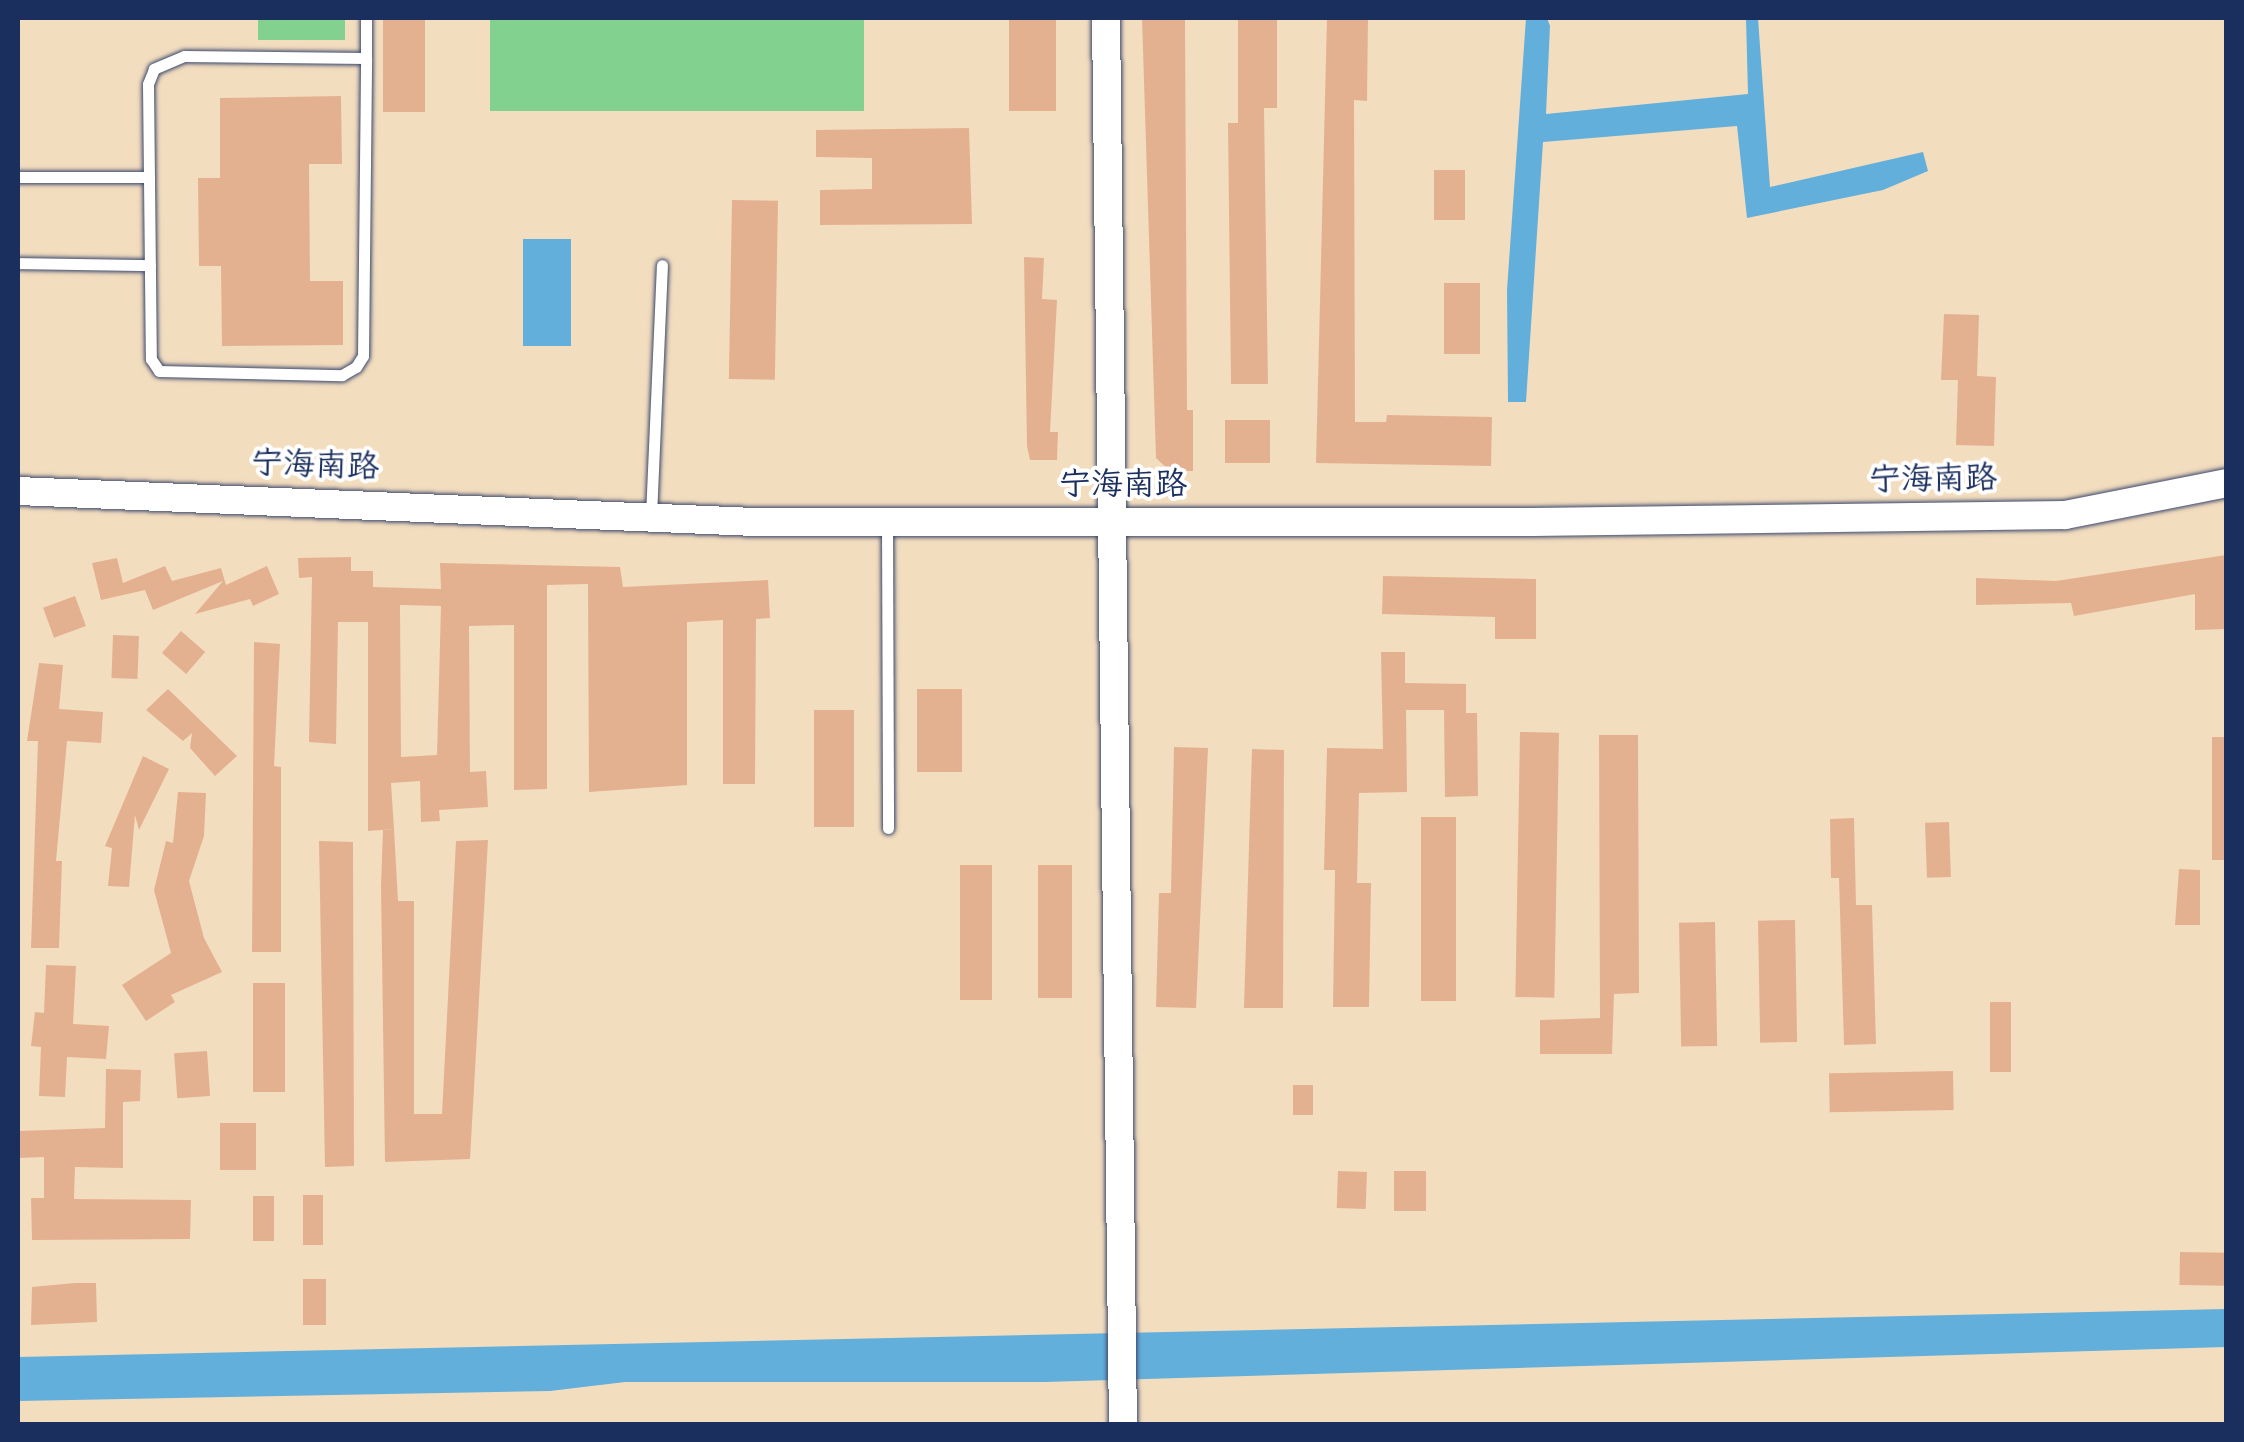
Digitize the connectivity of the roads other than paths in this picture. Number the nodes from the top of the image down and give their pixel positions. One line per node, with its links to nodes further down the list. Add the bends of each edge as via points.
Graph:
1 (366, 18): 3 (lane)
2 (1106, 18): 13 (street)
3 (366, 58): 4 (lane, via 165,59 148,84); 7 (lane, via 363,356 356,367 342,376 159,371 151,359)
4 (149, 176): 5 (lane); 7 (lane)
5 (18, 178)
6 (18, 263): 7 (lane)
7 (150, 264)
8 (662, 265): 11 (lane)
9 (2226, 483): 13 (street, 宁海南路, via 2065,515)
10 (18, 491): 11 (street, 宁海南路)
11 (652, 518): 12 (street, 宁海南路)
12 (887, 522): 13 (street, 宁海南路); 14 (lane)
13 (1115, 522): 15 (street)
14 (888, 828)
15 (1123, 1424)

